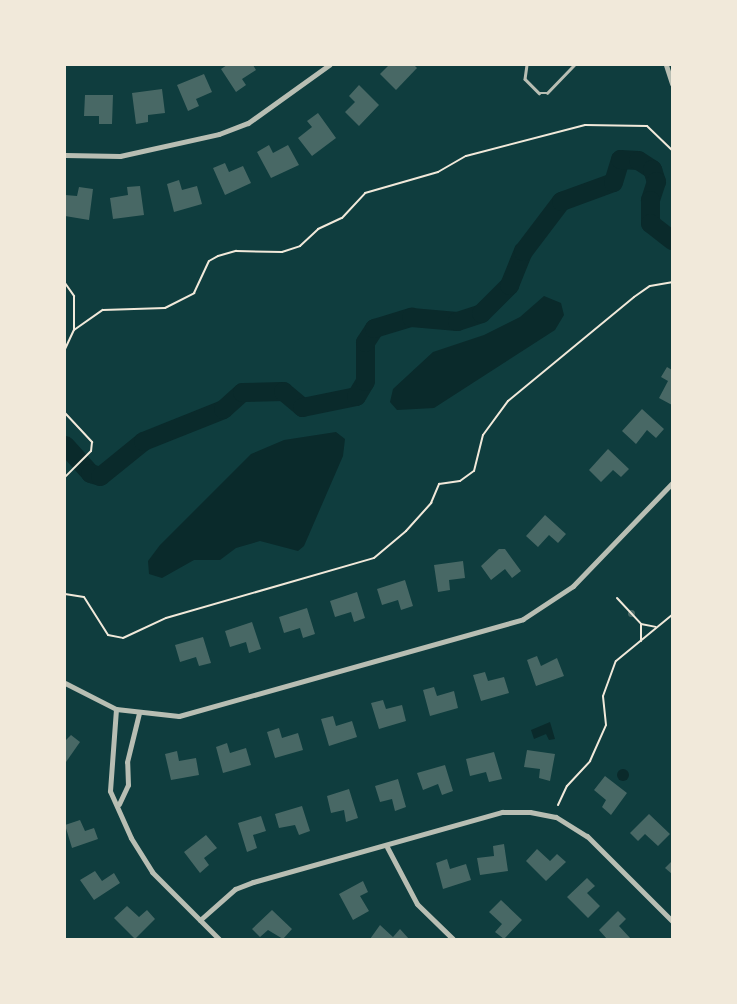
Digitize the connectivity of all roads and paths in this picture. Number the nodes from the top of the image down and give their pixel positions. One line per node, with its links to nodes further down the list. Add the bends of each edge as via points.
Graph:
1 (329, 65): 7 (street, via 248,122 219,134 120,156)
2 (527, 65): 3 (lane, via 525,79 539,93 546,93)
3 (574, 65)
4 (666, 65): 5 (street)
5 (672, 84)
6 (672, 150): 10 (path, via 647,126 585,124 466,156 438,172 365,193 342,218 318,229 300,246 282,252 236,251 218,256 209,262 194,293 165,308 104,310)
7 (65, 155)
8 (672, 282): 15 (path, via 650,286 634,297 508,401 483,435 474,471 460,481 439,484 431,503 406,531 374,558 166,618 122,638 108,635 84,597)
9 (65, 283): 10 (path, via 74,296)
10 (74, 330): 11 (path)
11 (65, 349)
12 (65, 413): 13 (path, via 86,433 91,451)
13 (65, 477)
14 (672, 483): 23 (street, via 574,586 523,619 199,712 156,717)
15 (65, 594)
16 (617, 598): 18 (path)
17 (672, 615): 19 (path)
18 (641, 624): 19 (path); 20 (path)
19 (657, 627): 20 (path)
20 (640, 641): 25 (path, via 616,661 603,696 606,725 590,761 567,786)
21 (65, 683): 22 (street)
22 (116, 709): 23 (street); 24 (street, via 110,791)
23 (139, 713): 24 (street, via 127,762 128,785)
24 (119, 804): 27 (street, via 131,838 152,872)
25 (558, 804)
26 (387, 848): 27 (street, via 253,882 235,889); 28 (street, via 502,812 556,817 587,836); 30 (street, via 417,904)
27 (200, 920): 29 (street)
28 (672, 921)
29 (218, 939)
30 (453, 939)

